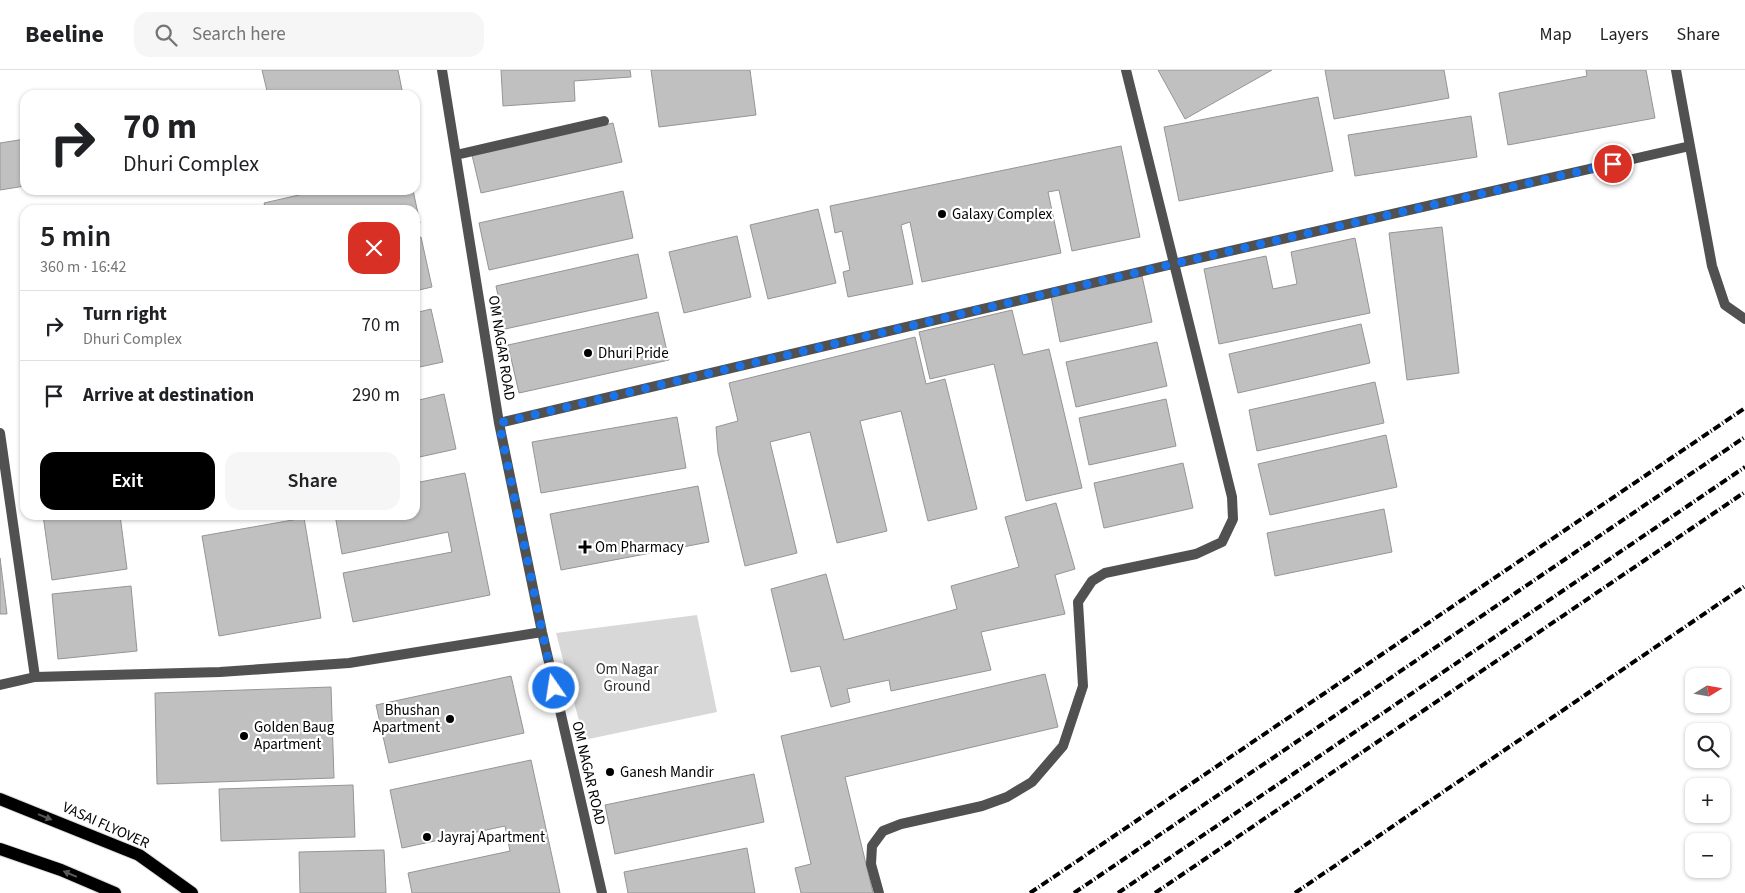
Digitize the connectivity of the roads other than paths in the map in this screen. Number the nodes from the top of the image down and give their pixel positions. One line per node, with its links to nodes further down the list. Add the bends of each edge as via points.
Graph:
1 (442, 70): 6 (street, OM NAGAR ROAD)
2 (1126, 70): 7 (street)
3 (1676, 70): 5 (street)
4 (604, 121): 6 (street)
5 (1690, 146): 7 (street); 8 (street, via 1712,266 1726,305)
6 (456, 154): 9 (street, OM NAGAR ROAD)
7 (1173, 264): 9 (street); 19 (street, via 1232,497 1233,519 1222,542 1196,554 1105,572 1092,581 1078,602 1084,686 1063,746 1032,782 1007,796 982,806 883,830 872,846 872,864)
8 (1745, 319)
9 (499, 423): 11 (street, OM NAGAR ROAD)
10 (0, 433): 12 (street)
11 (542, 632): 12 (street, via 349,663 220,672); 18 (street, OM NAGAR ROAD)
12 (35, 677): 13 (street)
13 (0, 685)
14 (0, 799): 17 (main road, VASAI FLYOVER, one-way to 17, via 139,855)
15 (0, 849): 16 (main road, one-way to 15, via 62,870)
16 (115, 893)
17 (192, 893)
18 (602, 893)
19 (879, 893)

